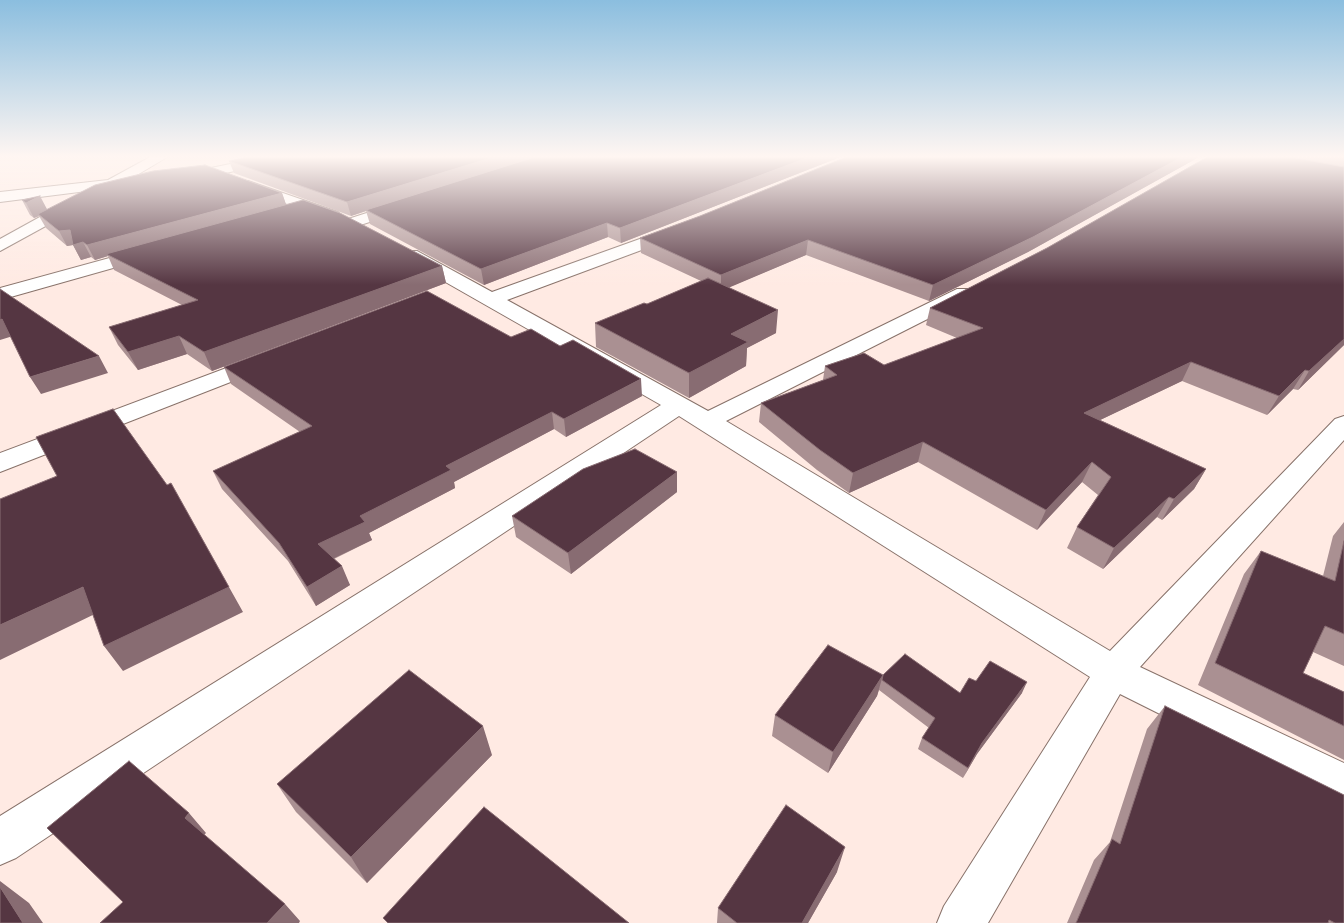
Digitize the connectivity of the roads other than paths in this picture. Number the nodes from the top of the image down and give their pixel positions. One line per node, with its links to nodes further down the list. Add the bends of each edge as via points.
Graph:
1 (82, 199): 8 (street)
2 (288, 199): 4 (street)
3 (417, 202): 6 (street)
4 (311, 207): 5 (street); 6 (street)
5 (282, 215)
6 (351, 223): 10 (street)
7 (693, 225): 14 (street)
8 (0, 246)
9 (166, 247): 12 (street)
10 (466, 284): 13 (street); 14 (street)
11 (982, 284): 16 (street)
12 (0, 294)
13 (438, 295)
14 (492, 299): 16 (street)
15 (281, 355): 18 (street)
16 (693, 413): 19 (street); 21 (street)
17 (1344, 424): 19 (street)
18 (0, 463)
19 (1113, 672): 20 (street); 22 (street)
20 (1344, 785)
21 (0, 842)
22 (961, 923)

